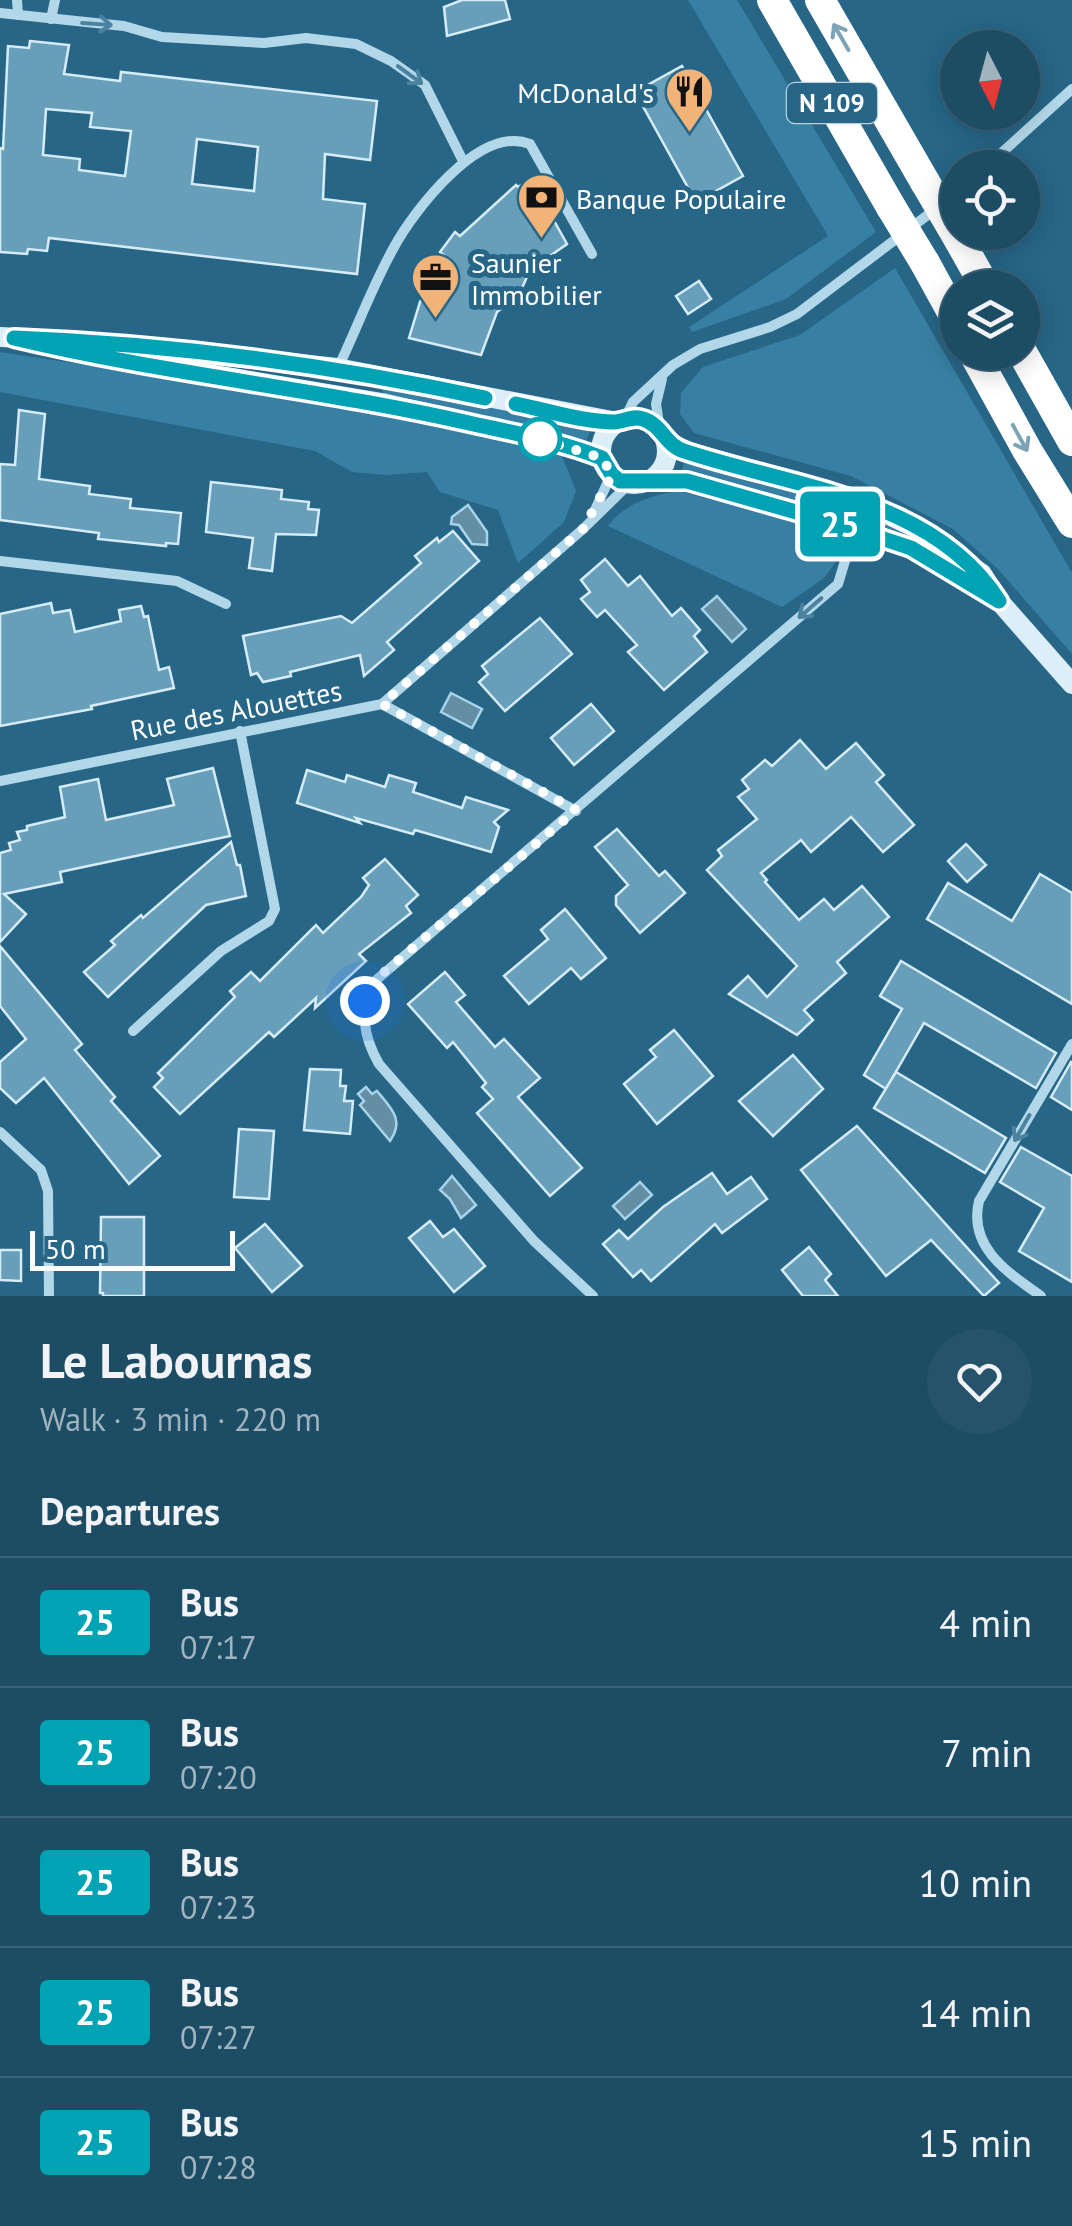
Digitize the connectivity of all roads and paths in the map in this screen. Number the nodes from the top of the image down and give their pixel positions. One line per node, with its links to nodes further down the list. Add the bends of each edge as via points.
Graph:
1 (17, 0): 6 (street)
2 (54, 0): 7 (street)
3 (772, 0): 14 (highway, N 109, bridge)
4 (820, 0): 13 (highway, N 109, one-way to 4, bridge)
5 (0, 14): 6 (street)
6 (18, 15): 7 (street)
7 (51, 20): 10 (street, one-way to 10, via 134,27 162,37 356,44 424,86)
8 (1072, 89): 9 (street)
9 (1005, 150)
10 (463, 161): 12 (street, via 509,141 530,144); 16 (street, via 394,247)
11 (940, 206): 19 (street, via 798,314 700,349)
12 (592, 254)
13 (976, 270)
14 (940, 291)
15 (7, 338): 16 (street); 23 (street, via 382,403 550,441)
16 (338, 368): 20 (street)
17 (984, 370): 25 (highway, one-way to 25)
18 (1032, 370): 22 (highway)
19 (662, 378): 20 (street); 21 (street, via 656,404)
20 (620, 421): 21 (street, via 644,419); 23 (street, via 604,438)
21 (663, 436): 23 (street, via 664,463); 28 (street, via 690,453 856,499 920,530 982,574)
22 (1072, 441)
23 (623, 474): 24 (street, Rue des Alouettes); 24 (street, Rue des Alouettes); 26 (street, via 687,481)
24 (591, 518): 31 (street, Rue des Alouettes)
25 (1072, 523)
26 (842, 525): 28 (street, via 911,548); 34 (street, one-way to 34, via 848,552 838,584)
27 (0, 561): 29 (street, via 177,580)
28 (999, 601): 30 (street)
29 (226, 604)
30 (1072, 684)
31 (382, 704): 32 (street, Rue des Alouettes); 34 (street)
32 (240, 731): 33 (street, Rue des Alouettes); 35 (street, via 275,909 269,922 222,951)
33 (0, 782)
34 (576, 810): 39 (street, via 375,980 363,1024 379,1064 534,1241)
35 (133, 1031)
36 (1072, 1044): 40 (street, one-way to 40, via 974,1218 982,1245)
37 (0, 1132): 38 (street, via 41,1170 48,1191)
38 (49, 1296)
39 (593, 1296)
40 (1040, 1296)

